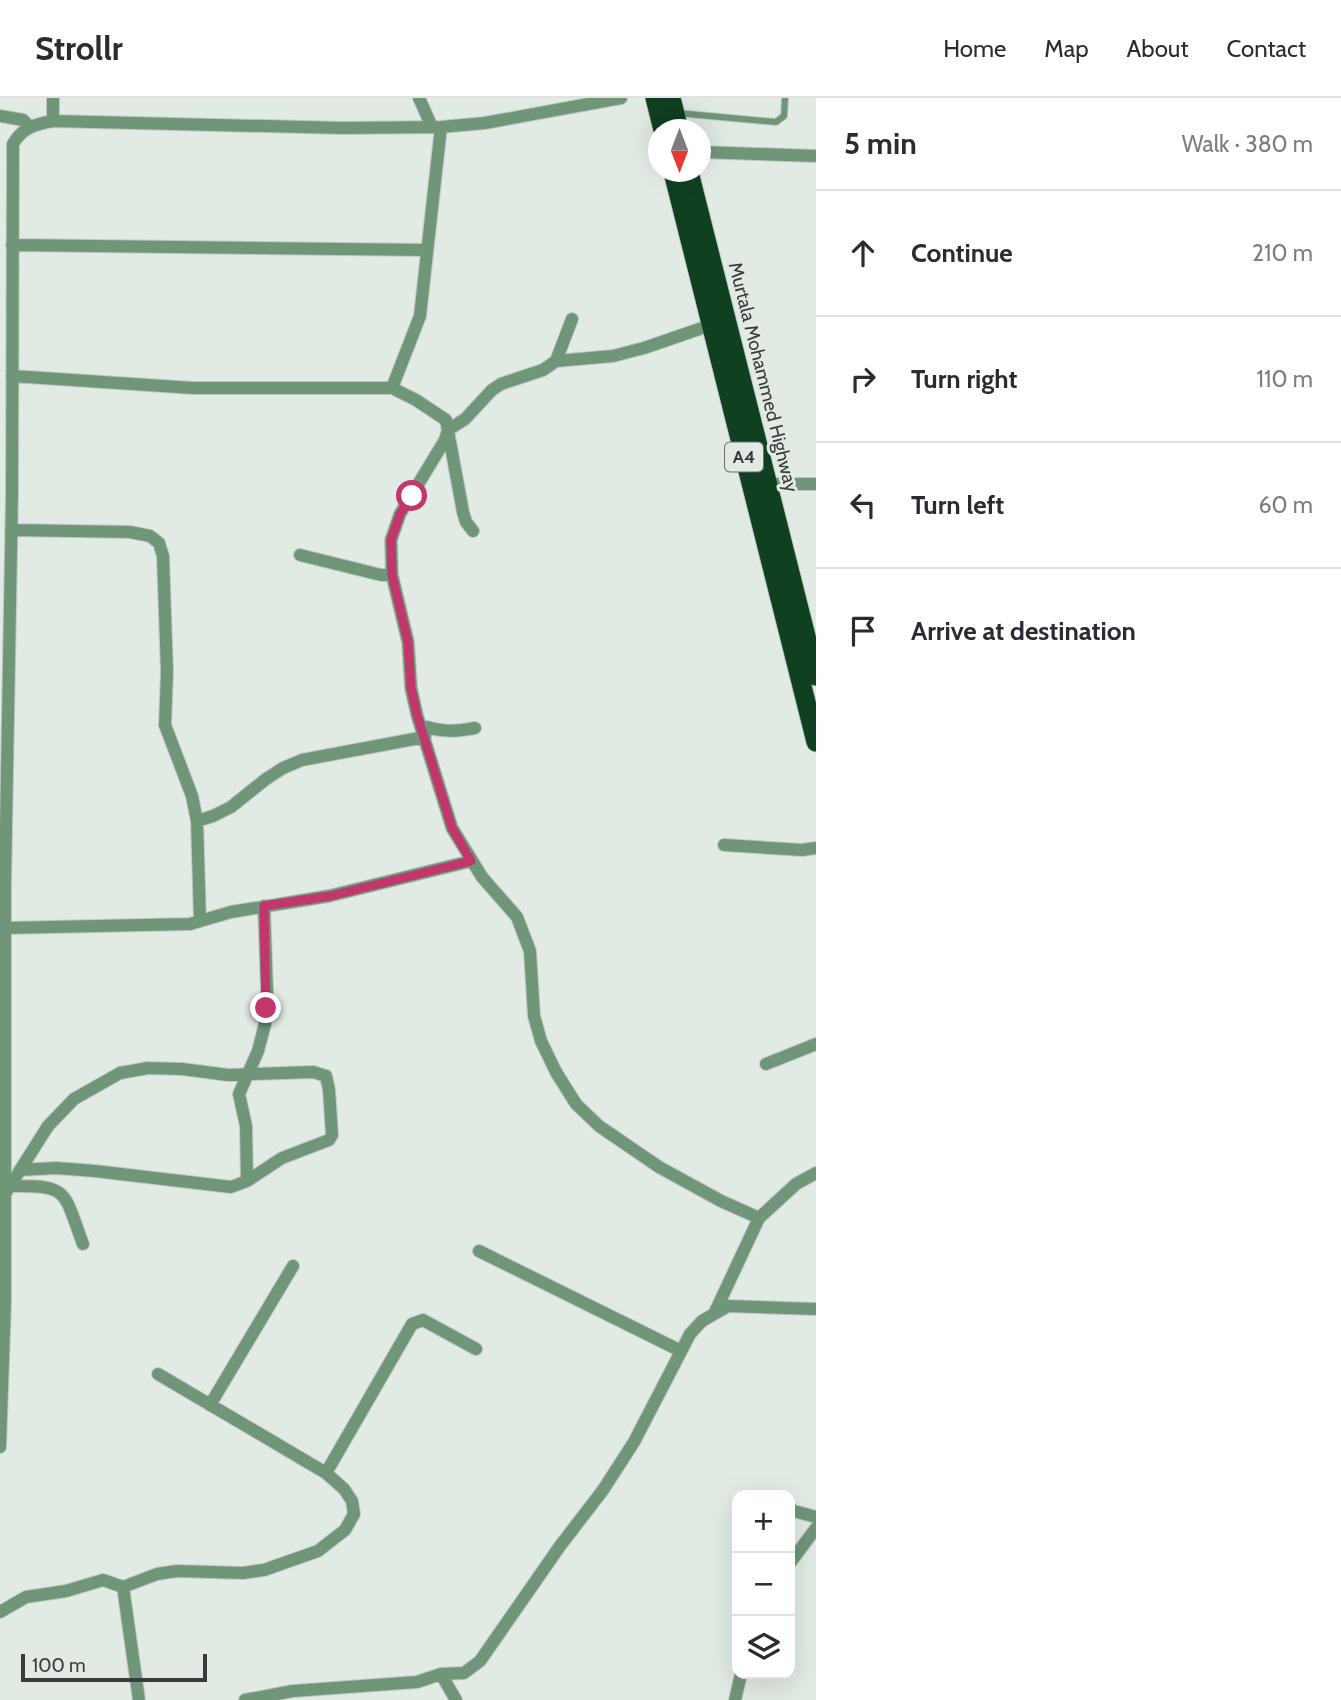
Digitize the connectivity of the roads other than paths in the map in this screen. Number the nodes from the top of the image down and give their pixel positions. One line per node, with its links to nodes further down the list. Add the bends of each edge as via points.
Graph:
1 (53, 98): 9 (street)
2 (419, 98): 11 (street)
3 (621, 98): 11 (street, via 485,123)
4 (655, 98): 8 (highway)
5 (785, 98): 6 (lane, via 784,116 776,122)
6 (675, 113)
7 (0, 116): 10 (street, via 23,120)
8 (660, 119)
9 (52, 121): 10 (street); 11 (street)
10 (30, 127): 17 (street, via 13,144)
11 (436, 127): 16 (street)
12 (711, 152): 13 (street)
13 (816, 156)
14 (675, 182): 19 (highway, A4)
15 (692, 182): 24 (highway, Murtala Mohammed Highway / A4)
16 (426, 250): 17 (street); 22 (street, via 420,316)
17 (8, 252): 21 (street)
18 (572, 319): 20 (street)
19 (711, 325): 20 (street, via 613,356); 35 (highway, A4)
20 (556, 361): 23 (street, via 492,390)
21 (12, 376): 22 (street, via 192,388); 26 (street)
22 (392, 388): 23 (street, via 435,411 446,420)
23 (448, 430): 27 (street, via 463,512); 29 (street, via 400,514 391,540)
24 (767, 484): 25 (street); 30 (highway, Murtala Mohammed Highway / A4)
25 (816, 484)
26 (11, 530): 31 (street); 36 (street, via 130,532 159,543 167,671 165,725)
27 (473, 531)
28 (300, 555): 29 (street)
29 (392, 575): 34 (street)
30 (811, 631): 32 (highway, Murtala Mohammed Highway / A4)
31 (5, 632): 42 (street)
32 (816, 676)
33 (475, 728): 34 (street)
34 (422, 731): 36 (street, via 302,760 274,773 231,807); 39 (street, via 452,828)
35 (816, 742)
36 (197, 821): 41 (street)
37 (724, 845): 38 (street)
38 (816, 848)
39 (471, 861): 40 (street, via 330,896); 50 (street, via 517,918 530,951 534,1016 541,1041 576,1104 659,1167)
40 (264, 906): 41 (street); 45 (street, via 265,1024)
41 (200, 921): 42 (street, via 181,926)
42 (5, 928): 49 (street)
43 (816, 1044): 44 (street)
44 (766, 1064)
45 (248, 1076): 46 (street, via 148,1068 120,1073 74,1099 48,1126); 48 (street, via 239,1094 246,1126); 48 (street, via 313,1072 326,1076 332,1135 325,1143 282,1158)
46 (20, 1170): 48 (street, via 95,1171 231,1187); 49 (street)
47 (816, 1173): 50 (street, via 796,1184)
48 (247, 1181)
49 (7, 1190): 51 (street, via 38,1185 55,1189 65,1198); 59 (street)
50 (759, 1218): 55 (street)
51 (83, 1244)
52 (479, 1251): 57 (street)
53 (293, 1266): 60 (street)
54 (816, 1309): 55 (street, via 736,1305)
55 (715, 1312): 57 (street, via 690,1334)
56 (476, 1349): 62 (street, via 423,1320 412,1324)
57 (681, 1352): 69 (street, via 634,1443 480,1661 464,1673)
58 (158, 1374): 60 (street)
59 (1, 1399): 61 (street)
60 (210, 1405): 62 (street)
61 (0, 1447)
62 (326, 1473): 67 (street, via 344,1489 354,1514 345,1530 318,1551 264,1570 177,1571)
63 (795, 1511): 64 (street)
64 (816, 1517)
65 (816, 1528): 66 (street)
66 (795, 1556)
67 (124, 1587): 68 (street, via 103,1580 26,1597); 72 (street)
68 (0, 1612)
69 (441, 1674): 71 (street, via 417,1682); 74 (street)
70 (740, 1679): 75 (street)
71 (296, 1696): 73 (street)
72 (139, 1700)
73 (245, 1700)
74 (456, 1700)
75 (735, 1700)

